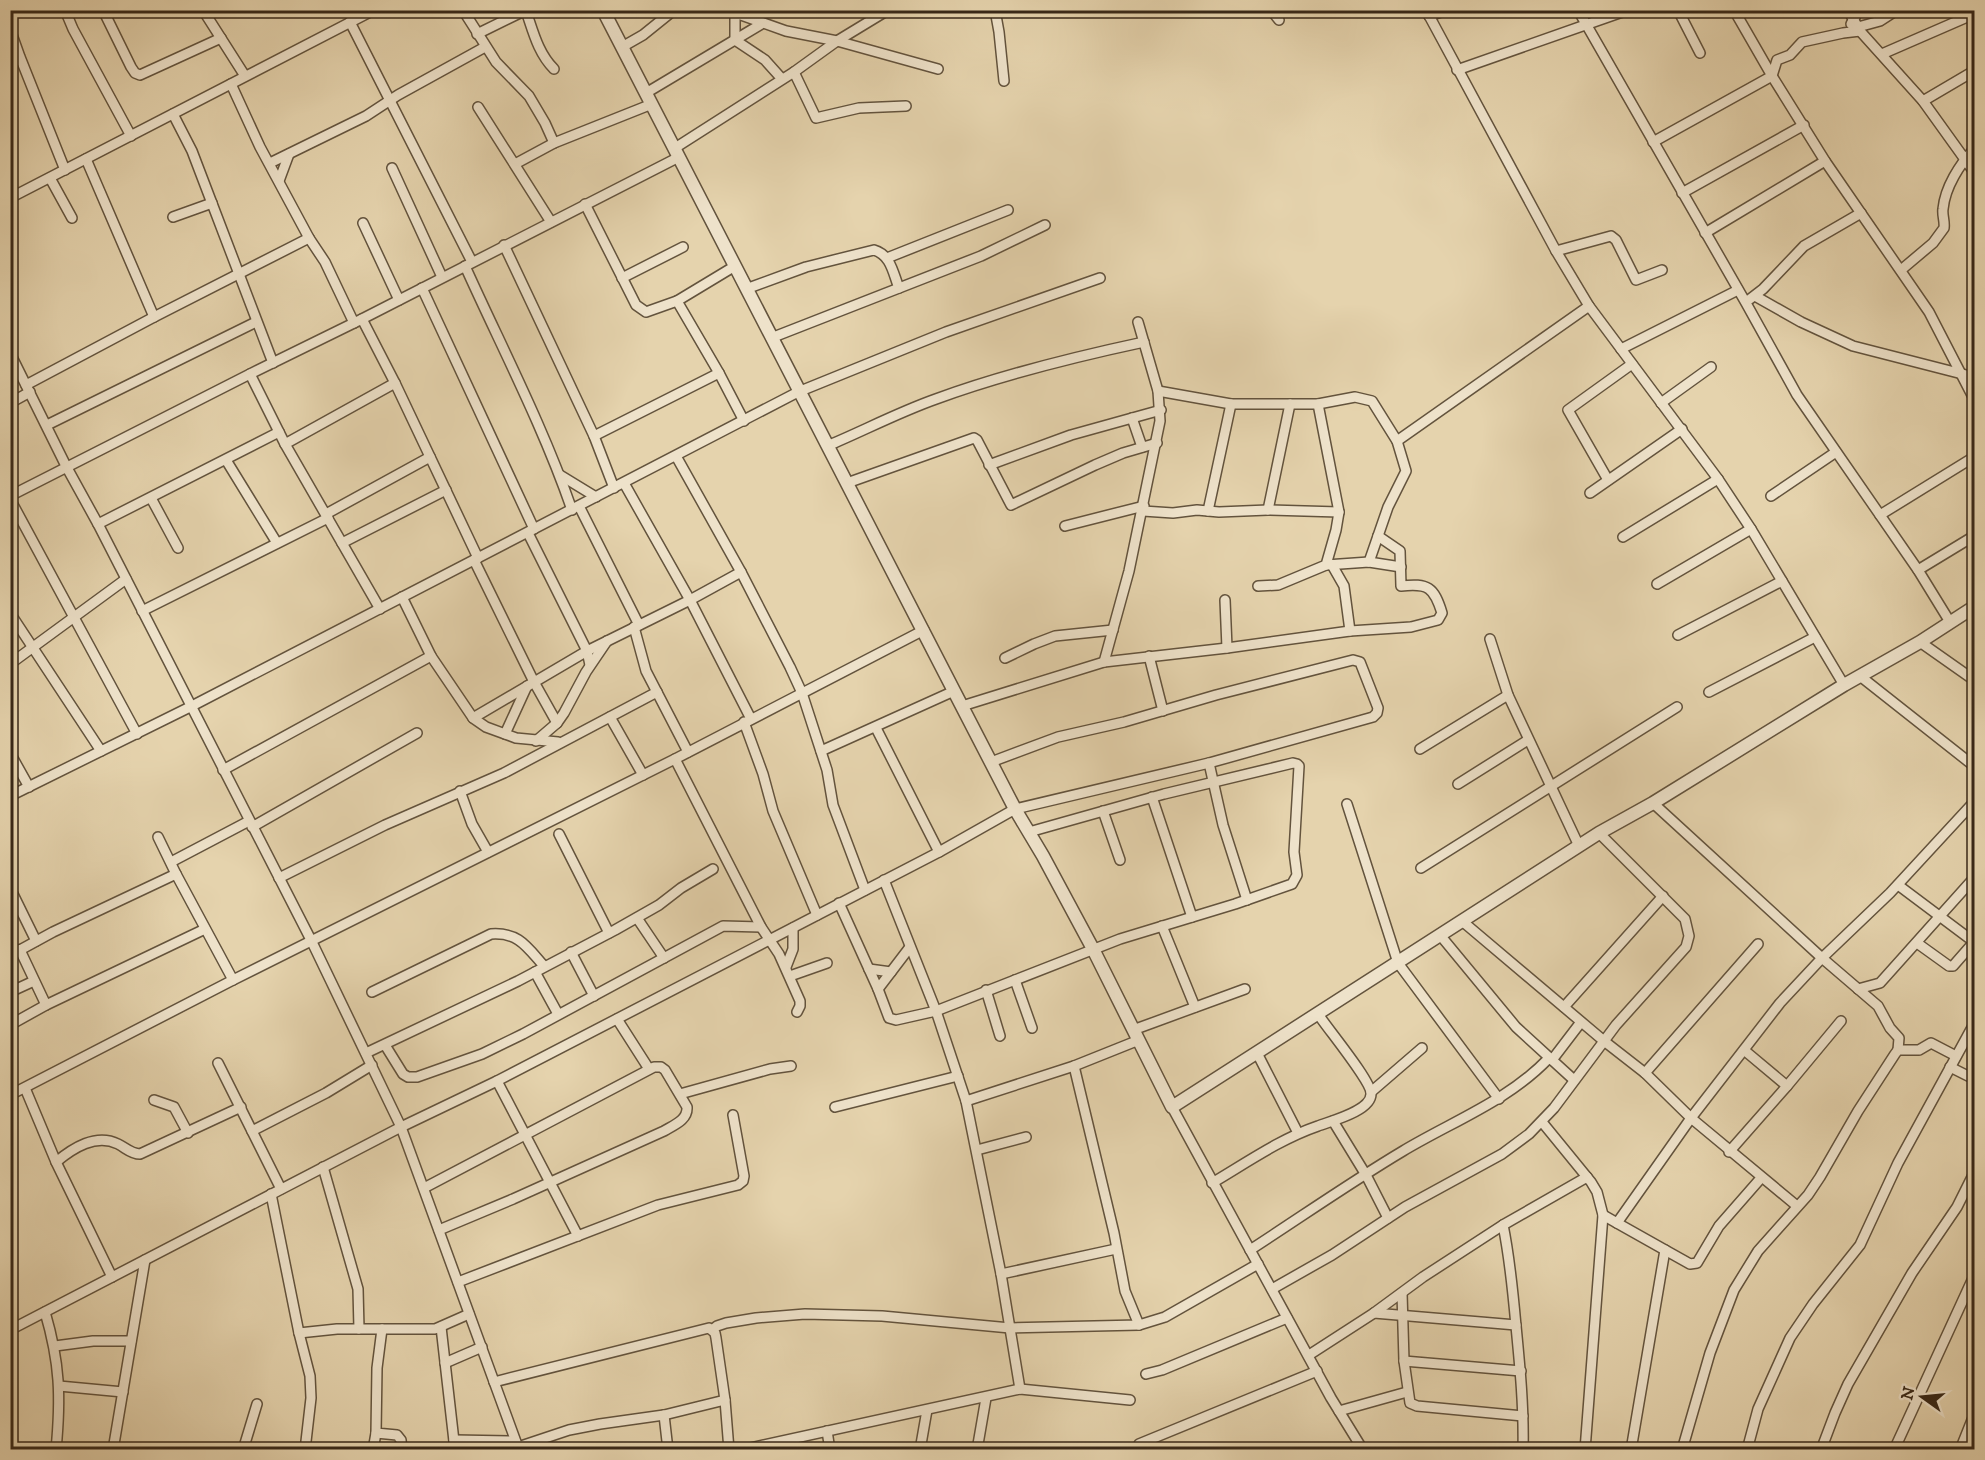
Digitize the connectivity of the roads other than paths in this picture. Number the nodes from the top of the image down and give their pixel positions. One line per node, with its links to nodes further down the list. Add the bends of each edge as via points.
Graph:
1 (65, 10): 53 (street)
2 (103, 10): 29 (street, via 130,67 140,75)
3 (203, 10): 29 (street)
4 (374, 10): 23 (street)
5 (463, 10): 28 (street)
6 (603, 10): 33 (street)
7 (674, 10): 33 (street)
8 (888, 10): 31 (street)
9 (995, 10): 44 (street)
10 (1271, 10): 22 (street)
11 (1447, 10): 20 (street)
12 (1578, 10): 26 (street)
13 (1628, 10): 26 (street)
14 (1678, 10): 34 (street)
15 (1734, 10): 42 (street)
16 (1859, 10): 24 (street)
17 (1897, 10): 24 (street, via 1881,21)
18 (526, 11): 28 (street); 36 (street, via 540,50)
19 (731, 12): 25 (street); 30 (street)
20 (1427, 13): 38 (street)
21 (1974, 14): 35 (street)
22 (1279, 20)
23 (350, 22): 41 (street); 47 (street)
24 (1855, 22): 35 (street); 42 (street, via 1843,33 1799,43 1790,55 1777,60)
25 (763, 23): 30 (street); 31 (street)
26 (1586, 25): 38 (street); 54 (street)
27 (10, 29): 65 (street)
28 (477, 34): 32 (street)
29 (221, 38): 41 (street)
30 (735, 40): 43 (street, via 765,60); 46 (street)
31 (837, 41): 37 (street); 40 (street)
32 (485, 47): 47 (street); 55 (street, via 529,96)
33 (622, 47): 46 (street)
34 (1700, 53)
35 (1882, 54): 48 (street)
36 (554, 69)
37 (938, 69)
38 (1457, 70): 85 (street)
39 (1974, 71): 48 (street)
40 (794, 72): 43 (street); 50 (street, via 816,118 859,108)
41 (245, 76): 45 (street)
42 (1772, 76): 52 (street); 54 (street)
43 (782, 79): 57 (street)
44 (1004, 81)
45 (231, 84): 51 (street); 62 (street)
46 (649, 99): 55 (street); 57 (street)
47 (390, 101): 58 (street); 87 (street)
48 (1923, 101): 60 (street)
49 (478, 106): 63 (street)
50 (906, 106)
51 (173, 114): 53 (street); 72 (street)
52 (1804, 125): 61 (street); 70 (street)
53 (131, 136): 59 (street)
54 (1653, 142): 70 (street)
55 (554, 143): 63 (street)
56 (1974, 149): 60 (street)
57 (677, 152): 73 (street); 88 (street)
58 (289, 154): 62 (street); 69 (street)
59 (86, 159): 65 (street); 104 (street)
60 (1965, 159): 66 (street); 67 (street)
61 (1825, 161): 75 (street); 81 (street)
62 (270, 164): 69 (street)
63 (515, 164): 78 (street)
64 (392, 168): 92 (street)
65 (65, 170): 68 (street)
66 (1974, 173): 67 (street)
67 (1956, 174): 90 (street, via 1945,201 1944,228 1933,243)
68 (50, 178): 71 (street); 77 (street)
69 (279, 181): 82 (street)
70 (1682, 193): 81 (street)
71 (10, 198)
72 (212, 202): 76 (street); 91 (street)
73 (585, 204): 78 (street); 93 (street)
74 (1008, 210): 86 (street)
75 (1861, 213): 90 (street); 99 (street, via 1804,246)
76 (173, 217)
77 (72, 218)
78 (551, 222): 83 (street)
79 (363, 223): 100 (street)
80 (1045, 225): 96 (street, via 981,256)
81 (1706, 233): 98 (street)
82 (309, 238): 91 (street); 105 (street)
83 (504, 245): 87 (street); 135 (street)
84 (682, 247): 93 (street)
85 (1557, 251): 89 (street, via 1611,236 1636,280); 103 (street)
86 (888, 258): 96 (street); 97 (street, via 870,251 806,267)
87 (468, 264): 92 (street); 148 (street)
88 (735, 266): 97 (street); 101 (street)
89 (1662, 270)
90 (1901, 270): 115 (street, via 1929,312)
91 (239, 273): 104 (street); 106 (street)
92 (442, 277): 95 (street)
93 (622, 278): 101 (street, via 636,304 646,312)
94 (1100, 278): 122 (street, via 946,332)
95 (422, 288): 100 (street); 170 (street)
96 (899, 288): 108 (street)
97 (746, 289): 108 (street)
98 (1738, 290): 102 (street); 110 (street)
99 (1755, 296): 102 (street); 115 (street, via 1853,346)
100 (399, 300): 105 (street)
101 (676, 301): 116 (street)
102 (1746, 303): 141 (street, via 1797,395)
103 (1589, 306): 110 (street); 136 (street)
104 (154, 317): 120 (street)
105 (358, 321): 112 (street); 119 (street)
106 (256, 322): 112 (street); 132 (street)
107 (1138, 322): 109 (street)
108 (771, 338): 122 (street)
109 (1144, 342): 121 (street); 139 (street, via 979,384)
110 (1621, 349): 113 (street)
111 (10, 353): 120 (street)
112 (273, 363): 117 (street)
113 (1632, 364): 125 (street); 150 (street, via 1568,410)
114 (1711, 367): 125 (street)
115 (1960, 372): 118 (street); 123 (street)
116 (719, 373): 131 (street); 135 (street)
117 (250, 374): 134 (street); 147 (street)
118 (1974, 377)
119 (395, 383): 138 (street); 143 (street)
120 (28, 388): 124 (street); 132 (street)
121 (1158, 391): 126 (street); 129 (street)
122 (798, 392): 131 (street); 139 (street)
123 (1974, 399)
124 (10, 403)
125 (1661, 403): 133 (street)
126 (1232, 404): 127 (street); 163 (street)
127 (1290, 404): 128 (street); 162 (street)
128 (1318, 404): 136 (street, via 1355,397 1367,399 1375,405); 164 (street)
129 (1161, 410): 130 (street); 137 (street)
130 (1132, 418): 140 (street); 146 (street)
131 (744, 421): 142 (street)
132 (47, 425): 147 (street)
133 (1682, 429): 149 (street); 150 (street)
134 (279, 432): 138 (street); 145 (street)
135 (594, 436): 153 (street)
136 (1397, 441): 171 (street, via 1406,471)
137 (1157, 442): 140 (street); 161 (street)
138 (285, 444): 166 (street)
139 (827, 446): 152 (street)
140 (1142, 447): 146 (street, via 1011,505)
141 (1836, 452): 156 (street); 165 (street)
142 (675, 456): 151 (street); 182 (street)
143 (430, 457): 154 (street); 166 (street)
144 (1974, 457): 165 (street)
145 (226, 460): 159 (street); 174 (street)
146 (989, 465): 152 (street, via 973,438)
147 (66, 466): 157 (street); 167 (street)
148 (560, 475): 158 (street); 160 (street)
149 (1718, 479): 169 (street); 173 (street)
150 (1608, 480): 155 (street)
151 (624, 483): 153 (street); 188 (street)
152 (847, 483): 197 (street)
153 (614, 488): 158 (street)
154 (446, 490): 175 (street); 177 (street)
155 (1590, 493)
156 (1771, 496)
157 (10, 497): 194 (street)
158 (596, 497): 160 (street)
159 (151, 498): 167 (street); 176 (street)
160 (575, 508): 170 (street); 196 (street)
161 (1143, 508): 163 (street, via 1173,513); 168 (street); 198 (street)
162 (1268, 510): 163 (street); 164 (street)
163 (1208, 511)
164 (1339, 512): 179 (street)
165 (1880, 515): 181 (street)
166 (327, 516): 174 (street); 175 (street)
167 (98, 524): 183 (street)
168 (1065, 526)
169 (1751, 529): 184 (street); 185 (street)
170 (531, 531): 177 (street); 207 (street)
171 (1378, 536): 178 (street); 180 (street, via 1399,549)
172 (1974, 536): 181 (street)
173 (1623, 537)
174 (277, 543): 192 (street)
175 (342, 543): 191 (street)
176 (178, 548)
177 (476, 559): 187 (street); 216 (street)
178 (1369, 562): 179 (street); 180 (street)
179 (1329, 565): 186 (street, via 1278,585); 199 (street, via 1344,586)
180 (1401, 567): 199 (street, via 1401,586 1422,584 1432,590 1441,610 1439,619 1411,627)
181 (1918, 570): 195 (street)
182 (741, 572): 188 (street); 220 (street)
183 (126, 579): 192 (street); 194 (street)
184 (1782, 581): 200 (street); 201 (street)
185 (1658, 584)
186 (1258, 586)
187 (402, 597): 191 (street); 208 (street)
188 (690, 600): 196 (street); 229 (street)
189 (1225, 600): 206 (street)
190 (1974, 607): 195 (street)
191 (380, 609): 224 (street)
192 (142, 611): 224 (street)
193 (10, 613): 205 (street)
194 (75, 618): 205 (street); 233 (street)
195 (1950, 622): 204 (street)
196 (636, 626): 202 (street); 219 (street, via 639,652)
197 (924, 630): 218 (street); 220 (street)
198 (1113, 630): 210 (street, via 1055,636); 211 (street)
199 (1350, 631): 206 (street)
200 (1678, 635)
201 (1815, 637): 217 (street); 221 (street)
202 (608, 639): 207 (street); 213 (street)
203 (1490, 639): 222 (street)
204 (1920, 642): 214 (street); 215 (street)
205 (34, 647): 212 (street); 239 (street)
206 (1227, 648): 209 (street)
207 (587, 651): 213 (street); 216 (street)
208 (431, 656): 228 (street); 247 (street)
209 (1149, 656): 211 (street); 226 (street)
210 (1005, 658)
211 (1104, 662): 223 (street)
212 (10, 664)
213 (590, 665): 230 (street)
214 (1860, 676): 217 (street); 246 (street)
215 (1974, 680)
216 (531, 684): 228 (street); 230 (street); 234 (street)
217 (1844, 685): 259 (street)
218 (954, 691): 223 (street); 231 (street)
219 (657, 692): 227 (street); 241 (street)
220 (802, 693): 229 (street); 240 (street)
221 (1708, 693)
222 (1508, 694): 235 (street); 238 (street)
223 (962, 706): 244 (street)
224 (190, 707): 233 (street); 247 (street)
225 (1677, 707): 253 (street)
226 (1163, 711): 244 (street, via 1059,737); 245 (street, via 1353,660 1360,662 1378,708 1375,716)
227 (610, 717): 237 (street); 248 (street)
228 (473, 718): 234 (street)
229 (747, 720): 241 (street); 285 (street, via 773,811)
230 (557, 723): 236 (street)
231 (876, 728): 240 (street); 270 (street)
232 (417, 733): 263 (street)
233 (137, 734): 239 (street)
234 (505, 734): 236 (street)
235 (1528, 740): 251 (street); 253 (street)
236 (536, 741): 237 (street)
237 (561, 742): 254 (street, via 504,773)
238 (1420, 749)
239 (101, 751): 252 (street)
240 (821, 751): 281 (street, via 833,806)
241 (688, 752): 243 (street)
242 (10, 753): 252 (street)
243 (675, 759): 248 (street); 291 (street)
244 (991, 762): 261 (street)
245 (1209, 763): 249 (street); 250 (street)
246 (1974, 766)
247 (223, 770): 263 (street)
248 (643, 775): 269 (street)
249 (1157, 776): 255 (street); 261 (street)
250 (1213, 782): 255 (street); 283 (street); 283 (street, via 1295,763 1299,766 1296,878 1289,885)
251 (1458, 784)
252 (29, 787): 256 (street)
253 (1551, 788): 268 (street); 273 (street)
254 (460, 791): 269 (street); 276 (street)
255 (1164, 794): 257 (street)
256 (10, 796)
257 (1152, 797): 262 (street); 286 (street)
258 (1974, 802): 279 (street)
259 (1653, 803): 265 (street); 306 (street)
260 (1347, 804): 308 (street)
261 (1015, 809): 264 (street); 270 (street)
262 (1103, 811): 264 (street); 271 (street)
263 (250, 824): 272 (street); 276 (street)
264 (1029, 832): 303 (street)
265 (1599, 833): 268 (street); 282 (street)
266 (559, 834): 294 (street)
267 (158, 837): 272 (street)
268 (1579, 846): 289 (street)
269 (488, 852): 298 (street)
270 (939, 852): 278 (street)
271 (1120, 860)
272 (171, 862): 275 (street)
273 (1421, 868)
274 (713, 869): 288 (street)
275 (176, 874): 293 (street); 297 (street)
276 (279, 878): 298 (street)
277 (1974, 878): 287 (street)
278 (884, 880): 281 (street); 301 (street)
279 (1898, 885): 287 (street); 306 (street)
280 (10, 888): 297 (street)
281 (865, 890): 284 (street)
282 (1663, 896): 328 (street); 341 (street, via 1685,919 1688,942)
283 (1246, 900): 286 (street)
284 (839, 903): 285 (street); 310 (street)
285 (817, 915): 292 (street)
286 (1192, 917): 290 (street)
287 (1940, 917): 299 (street); 299 (street, via 1974,942 1953,966)
288 (637, 918): 294 (street); 305 (street)
289 (1462, 921): 295 (street); 328 (street)
290 (1162, 926): 303 (street); 327 (street)
291 (761, 927): 296 (street); 305 (street, via 723,926)
292 (793, 928): 296 (street); 312 (street)
293 (205, 929): 314 (street); 325 (street)
294 (609, 933): 304 (street)
295 (1440, 935): 308 (street); 349 (street, via 1516,1028)
296 (770, 939): 312 (street); 333 (street)
297 (36, 940): 302 (street)
298 (311, 940): 314 (street); 346 (street)
299 (1917, 943): 317 (street)
300 (1758, 944): 356 (street)
301 (910, 947): 313 (street); 329 (street)
302 (15, 949): 316 (street)
303 (1092, 950): 315 (street); 339 (street)
304 (571, 952): 309 (street); 324 (street)
305 (664, 958): 324 (street)
306 (1822, 958): 320 (street); 344 (street)
307 (826, 963): 312 (street)
308 (1398, 963): 332 (street); 366 (street)
309 (544, 966): 311 (street); 323 (street, via 518,938 491,934)
310 (869, 969): 313 (street); 318 (street)
311 (535, 972): 331 (street); 342 (street)
312 (788, 972): 330 (street, via 800,1001)
313 (891, 972): 318 (street)
314 (233, 980): 362 (street)
315 (1015, 980): 321 (street); 338 (street)
316 (34, 981): 322 (street); 325 (street)
317 (1880, 983): 320 (street); 326 (street)
318 (878, 989): 329 (street, via 892,1020)
319 (1245, 989): 327 (street)
320 (1858, 989): 326 (street)
321 (986, 990): 329 (street); 340 (street)
322 (10, 992)
323 (372, 992)
324 (594, 996): 331 (street)
325 (46, 1005): 337 (street)
326 (1878, 1006): 345 (street, via 1899,1038)
327 (1196, 1007): 339 (street)
328 (1564, 1007): 335 (street)
329 (936, 1011): 357 (street)
330 (797, 1012)
331 (558, 1014): 342 (street, via 482,1054 417,1077 399,1071)
332 (1318, 1014): 347 (street); 363 (street)
333 (617, 1019): 355 (street); 360 (street)
334 (1841, 1021): 361 (street)
335 (1581, 1022): 341 (street); 349 (street)
336 (1974, 1024): 348 (street)
337 (10, 1025)
338 (1032, 1028)
339 (1136, 1035): 353 (street); 371 (street)
340 (1000, 1036)
341 (1604, 1041): 356 (street); 359 (street)
342 (385, 1045): 346 (street)
343 (1422, 1048): 363 (street)
344 (1744, 1050): 361 (street); 373 (street)
345 (1898, 1050): 348 (street, via 1919,1050 1931,1043); 395 (street, via 1820,1177)
346 (366, 1053): 351 (street)
347 (1257, 1053): 371 (street); 379 (street)
348 (1956, 1056): 354 (street)
349 (1550, 1059): 359 (street); 366 (street)
350 (218, 1063): 369 (street)
351 (372, 1065): 376 (street); 377 (street)
352 (792, 1066): 364 (street)
353 (1074, 1066): 368 (street); 402 (street)
354 (1950, 1067): 358 (street); 474 (street, via 1898,1163 1860,1245 1790,1338 1758,1409)
355 (649, 1069): 364 (street, via 665,1070); 380 (street)
356 (1645, 1073): 373 (street)
357 (958, 1076): 368 (street); 370 (street)
358 (1974, 1079)
359 (1574, 1080): 375 (street)
360 (496, 1081): 376 (street); 380 (street)
361 (1788, 1086): 383 (street)
362 (25, 1088): 365 (street); 384 (street)
363 (1371, 1092): 374 (street, via 1365,1106)
364 (681, 1094): 390 (street, via 687,1111 681,1121)
365 (10, 1095)
366 (1499, 1099): 387 (street)
367 (154, 1100): 378 (street, via 174,1107)
368 (966, 1101): 382 (street)
369 (241, 1107): 377 (street); 378 (street)
370 (835, 1107)
371 (1172, 1107): 391 (street)
372 (733, 1115): 401 (street, via 743,1180 738,1185 658,1205)
373 (1691, 1118): 383 (street); 398 (street)
374 (1333, 1120): 379 (street); 387 (street)
375 (1542, 1122): 388 (street); 397 (street, via 1502,1154)
376 (401, 1126): 385 (street); 392 (street)
377 (252, 1131): 393 (street)
378 (188, 1133): 384 (street, via 136,1154 112,1141 99,1140 75,1148)
379 (1298, 1133): 391 (street)
380 (526, 1134): 390 (street); 392 (street)
381 (1026, 1137): 382 (street)
382 (977, 1150): 407 (street)
383 (1729, 1152): 389 (street)
384 (56, 1162): 409 (street)
385 (323, 1167): 393 (street); 422 (street, via 358,1289)
386 (1974, 1173): 475 (street, via 1848,1384)
387 (1366, 1175): 397 (street); 403 (street)
388 (1587, 1177): 396 (street, via 1597,1192); 399 (street)
389 (1761, 1178): 395 (street); 404 (street, via 1719,1226 1697,1263)
390 (551, 1182): 400 (street); 401 (street)
391 (1212, 1183): 403 (street)
392 (424, 1188): 400 (street)
393 (281, 1189): 394 (street)
394 (271, 1194): 405 (street); 426 (street)
395 (1797, 1206): 473 (street, via 1758,1251 1734,1290 1710,1353)
396 (1603, 1215): 398 (street); 471 (street)
397 (1388, 1218): 411 (street)
398 (1617, 1223): 404 (street)
399 (1503, 1225): 412 (street); 419 (street)
400 (439, 1230): 410 (street)
401 (578, 1236): 410 (street)
402 (1116, 1249): 407 (street); 418 (street, via 1125,1291)
403 (1251, 1250): 406 (street)
404 (1665, 1250): 472 (street)
405 (145, 1260): 409 (street); 427 (street)
406 (1258, 1264): 411 (street); 418 (street, via 1165,1317)
407 (1001, 1274): 421 (street)
408 (1974, 1276): 476 (street)
409 (112, 1277): 413 (street)
410 (458, 1282): 415 (street)
411 (1272, 1289): 417 (street)
412 (1402, 1293): 414 (street); 416 (street)
413 (45, 1312): 424 (street); 428 (street)
414 (1374, 1313): 416 (street); 430 (street)
415 (470, 1314): 420 (street); 429 (street)
416 (1403, 1317): 419 (street); 431 (street)
417 (1287, 1318): 430 (street); 435 (street)
418 (1139, 1325): 421 (street)
419 (1516, 1325): 434 (street)
420 (441, 1327): 423 (street); 432 (street)
421 (1010, 1328): 425 (street, via 805,1314 726,1323); 438 (street)
422 (359, 1329): 423 (street); 426 (street)
423 (382, 1329): 451 (street)
424 (10, 1330)
425 (712, 1330): 436 (street, via 693,1331); 442 (street)
426 (299, 1332): 461 (street, via 309,1369 311,1398)
427 (131, 1341): 428 (street); 439 (street)
428 (55, 1346): 437 (street)
429 (482, 1347): 432 (street); 436 (street)
430 (1308, 1355): 433 (street)
431 (1404, 1361): 434 (street); 440 (street)
432 (445, 1363): 453 (street)
433 (1317, 1371): 446 (street); 452 (street)
434 (1521, 1371): 449 (street)
435 (1146, 1374)
436 (495, 1382): 454 (street)
437 (59, 1386): 439 (street); 458 (street)
438 (1020, 1389): 441 (street); 443 (street)
439 (123, 1392): 459 (street)
440 (1407, 1392): 446 (street); 449 (street, via 1414,1405)
441 (986, 1398): 445 (street); 468 (street)
442 (725, 1400): 448 (street); 465 (street)
443 (1130, 1401)
444 (257, 1404): 460 (street)
445 (927, 1410): 450 (street); 467 (street)
446 (1339, 1411): 469 (street)
447 (1974, 1414): 477 (street)
448 (664, 1415): 454 (street, via 579,1428); 464 (street)
449 (1523, 1416): 470 (street)
450 (827, 1431): 456 (street); 466 (street)
451 (376, 1433): 462 (street); 463 (street, via 398,1435)
452 (1138, 1444)
453 (454, 1445): 454 (street)
454 (517, 1446)
455 (10, 1447): 457 (street)
456 (829, 1448)
457 (33, 1449)
458 (56, 1449)
459 (113, 1449)
460 (243, 1449)
461 (305, 1449)
462 (373, 1449)
463 (402, 1449)
464 (668, 1449)
465 (729, 1449)
466 (741, 1449)
467 (920, 1449)
468 (977, 1449)
469 (1363, 1449)
470 (1523, 1449)
471 (1585, 1449)
472 (1632, 1449)
473 (1682, 1449)
474 (1747, 1449)
475 (1821, 1449)
476 (1894, 1449)
477 (1960, 1449)

